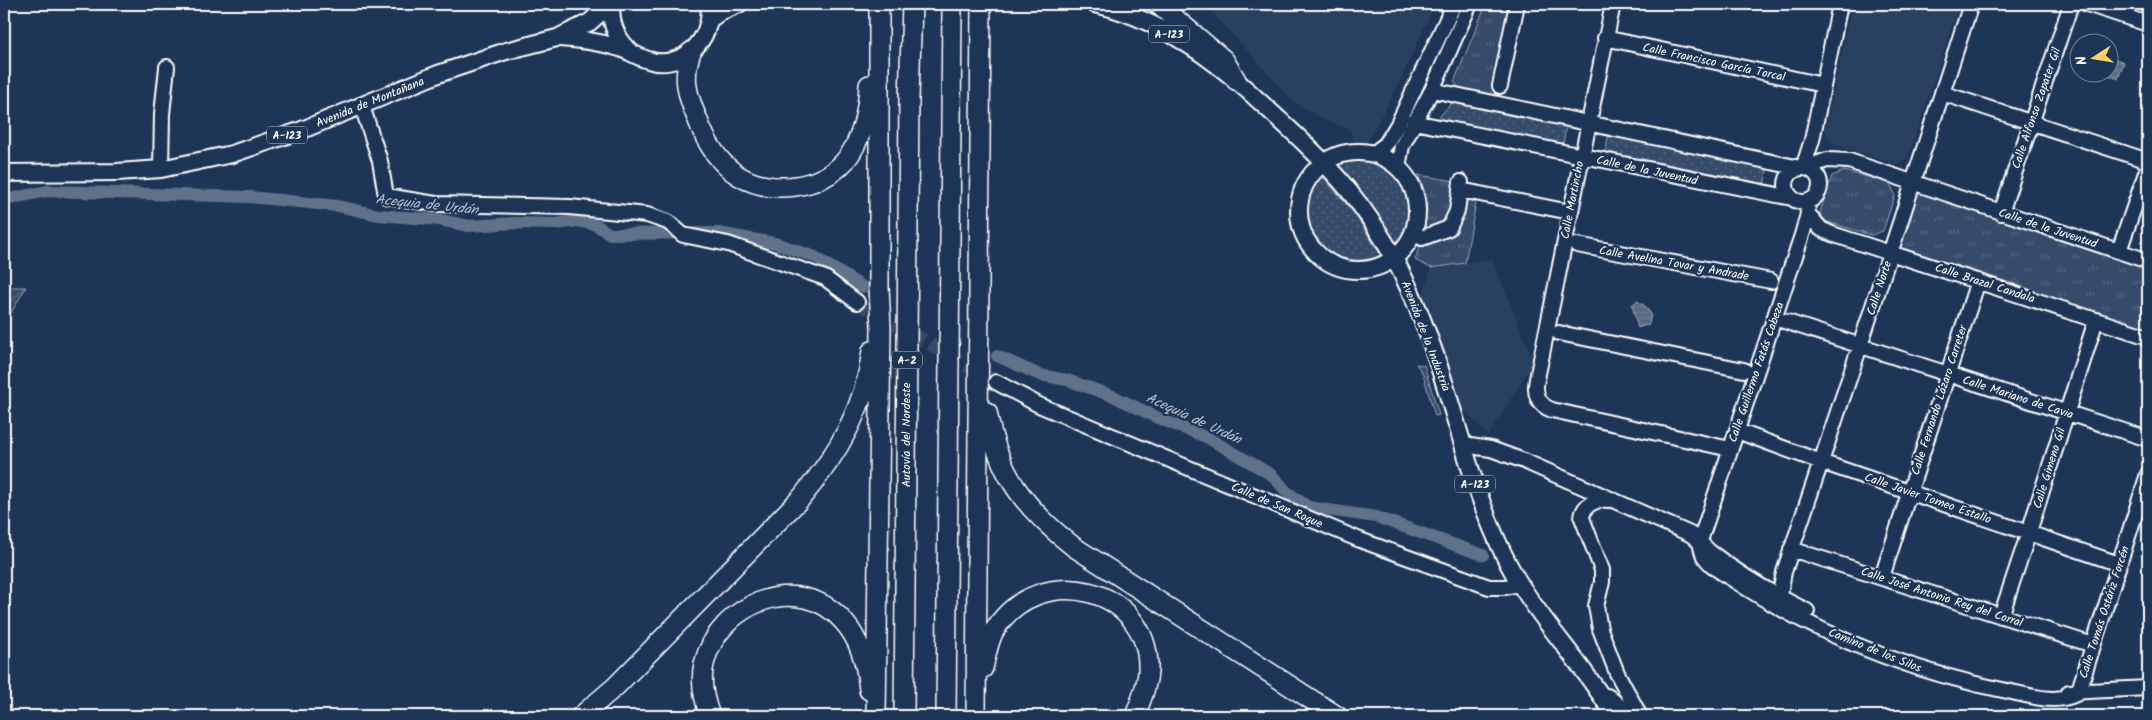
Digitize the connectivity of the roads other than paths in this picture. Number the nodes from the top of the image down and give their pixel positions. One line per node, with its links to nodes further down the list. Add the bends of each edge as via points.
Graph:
1 (611, 4): 20 (main road, A-123, via 590,22); 23 (main road, A-123, via 616,34)
2 (739, 4): 17 (main road, via 720,12)
3 (912, 4): 97 (highway, Autovía del Nordeste / A-2, via 908,119)
4 (952, 4): 98 (highway)
5 (981, 4): 64 (highway)
6 (1094, 4): 26 (main road, Avenida de la Industria / A-123, via 1155,27)
7 (1158, 4): 26 (highway, via 1224,60)
8 (1454, 4): 19 (street)
9 (1470, 4): 22 (street)
10 (1517, 4): 28 (street)
11 (1612, 4): 21 (street, Calle Martincho)
12 (1838, 4): 27 (street)
13 (1971, 4): 30 (street, Calle Norte)
14 (2072, 4): 33 (street, Calle Alfonso Zapater Gil)
15 (2087, 4): 18 (street)
16 (879, 11): 24 (highway, via 871,38 865,115 853,150 833,171 804,184 786,187 755,182 739,176 723,162 702,130 686,89 685,76); 59 (highway)
17 (709, 12): 24 (main road, via 703,37)
18 (2148, 24)
19 (1443, 30): 22 (street); 35 (street, via 1394,131)
20 (557, 38): 23 (main road, A-123, via 595,42); 31 (main road, Avenida de Montañana / A-123, via 477,60)
21 (1605, 38): 27 (street, Calle Francisco García Torcal); 34 (street, Calle Martincho)
22 (1450, 51): 29 (street)
23 (630, 52): 24 (main road, A-123, via 651,62 666,62)
24 (691, 52)
25 (167, 67): 42 (street)
26 (1236, 80): 38 (main road, Avenida de la Industria / A-123)
27 (1823, 85): 41 (street, via 1812,140)
28 (1500, 86)
29 (1432, 90): 32 (street); 34 (street, Calle de la Juventud)
30 (1942, 94): 33 (street); 44 (street, Calle Norte)
31 (362, 106): 42 (main road, Avenida de Montañana / A-123, via 232,154); 60 (street, via 380,161 386,196 436,204 570,207 647,216 668,222 683,235 728,244 825,278)
32 (1414, 122): 36 (street, Calle de la Juventud); 39 (street, via 1400,151)
33 (2032, 122): 37 (street); 48 (street, Calle Alfonso Zapater Gil)
34 (1588, 125): 36 (street, Calle Martincho); 41 (street, Calle de la Juventud)
35 (1374, 154): 38 (main road, via 1350,152); 39 (main road)
36 (1581, 156): 45 (street, Calle de la Juventud); 47 (street, Calle Martincho)
37 (2148, 161)
38 (1323, 162): 55 (main road, Avenida de la Industria / A-123, via 1362,207); 55 (main road, via 1308,180 1300,203 1302,228 1310,246 1324,260 1342,269 1376,268)
39 (1398, 167): 55 (main road, via 1414,191 1418,214 1411,239)
40 (2148, 167): 53 (street)
41 (1802, 168): 44 (street, Calle de la Juventud, via 1841,160); 45 (street, via 1792,173 1787,181 1787,190); 46 (street, via 1816,174 1821,186)
42 (161, 169): 43 (main road, Avenida de Montañana / A-123)
43 (4, 173)
44 (1912, 184): 48 (street, Calle de la Juventud); 54 (street, Calle Norte)
45 (1792, 198): 46 (street)
46 (1808, 208): 49 (street); 50 (street, Calle Guillermo Fatás Cabeza)
47 (1570, 212): 51 (street, via 1460,186 1457,211 1449,228); 74 (street, Calle Martincho, via 1536,379 1537,397 1544,407 1552,410)
48 (2001, 213): 53 (street, Calle de la Juventud)
49 (1821, 229): 50 (street); 54 (street, Calle Brazal Candala)
50 (1802, 235): 61 (street, Calle Guillermo Fatás Cabeza)
51 (1422, 238)
52 (1577, 245): 57 (street, Calle Avelina Tovar y Andrade)
53 (2118, 251): 56 (street, Calle de la Juventud)
54 (1890, 252): 58 (street, Calle Brazal Candala); 66 (street, Calle Norte)
55 (1394, 258): 73 (main road, Avenida de la Industria / A-123, via 1436,355)
56 (2148, 261)
57 (1771, 281)
58 (1978, 281): 62 (street, Calle Brazal Candala); 68 (street, Calle Fernando Lázaro Carreter)
59 (879, 287): 94 (highway, via 864,390 836,453 801,498 616,686); 96 (highway, via 881,348)
60 (858, 302)
61 (1775, 318): 66 (street, Calle Mariano de Cavia); 71 (street, Calle Guillermo Fatás Cabeza)
62 (2096, 320): 65 (street, Calle Brazal Candala); 70 (street, Calle Gimeno Gil)
63 (1559, 333): 67 (street)
64 (980, 337): 93 (highway); 100 (highway, via 985,403 997,452 1006,474 1036,514 1074,547)
65 (2148, 337)
66 (1860, 346): 68 (street, Calle Mariano de Cavia); 75 (street, Calle Norte)
67 (1744, 370)
68 (1947, 374): 70 (street, Calle Mariano de Cavia); 77 (street, Calle Fernando Lázaro Carreter)
69 (996, 382): 85 (street, Calle de San Roque, via 1039,405 1360,540 1489,587)
70 (2066, 412): 72 (street, Calle Mariano de Cavia); 79 (street, Calle Gimeno Gil)
71 (1737, 431): 74 (street, Calle Guillermo Fatás Cabeza); 75 (street, Calle Javier Tomeo Estallo)
72 (2148, 439)
73 (1463, 445): 78 (street, Camino de los Silos, via 1498,451); 85 (main road, Avenida de la Industria / A-123, via 1493,530)
74 (1730, 449): 80 (street, Calle Guillermo Fatás Cabeza)
75 (1821, 462): 77 (street, Calle Javier Tomeo Estallo); 81 (street, Calle Norte)
76 (2148, 474): 82 (street, Calle Tomás Ostáriz Forcén)
77 (1910, 492): 79 (street, Calle Javier Tomeo Estallo); 84 (street, Calle Fernando Lázaro Carreter)
78 (1609, 500): 80 (street, Camino de los Silos); 103 (street, via 1592,502 1583,511 1582,518 1602,570 1596,606 1600,629 1617,673)
79 (2029, 532): 82 (street, Calle Javier Tomeo Estallo); 88 (street, Calle Gimeno Gil)
80 (1700, 541): 86 (street, Camino de los Silos, via 1710,552); 87 (street, Camino de los Silos, via 1704,557 1715,567)
81 (1791, 549): 83 (street, Calle Norte); 84 (street, Calle José Antonio Rey del Corral)
82 (2119, 564): 89 (street, Calle Tomás Ostáriz Forcén)
83 (1784, 572): 86 (street); 87 (street, Calle Norte)
84 (1882, 577): 88 (street, Calle José Antonio Rey del Corral)
85 (1519, 584): 90 (main road, Avenida de la Industria / A-123)
86 (1764, 587): 87 (street, Camino de los Silos)
87 (1779, 602): 92 (street, Camino de los Silos, via 1873,652 1912,667 2055,700)
88 (2001, 616): 89 (street, Calle José Antonio Rey del Corral)
89 (2093, 645): 92 (street, Calle Tomás Ostáriz Forcén)
90 (1598, 688): 101 (main road, Avenida de la Industria / A-123); 102 (main road, Avenida de la Industria / A-123)
91 (2148, 688): 92 (street, Camino de los Silos)
92 (2078, 693)
93 (976, 708): 99 (highway, via 993,632 1026,599 1066,588 1091,592 1109,600 1129,617 1137,629 1143,641 1148,672)
94 (581, 716)
95 (710, 716): 96 (highway, via 703,684 704,665 718,632 734,615 755,602 791,597 826,607 845,623 864,662)
96 (874, 716)
97 (904, 716)
98 (946, 716)
99 (1135, 716)
100 (1337, 716)
101 (1614, 716)
102 (1630, 716)
103 (1640, 716)

